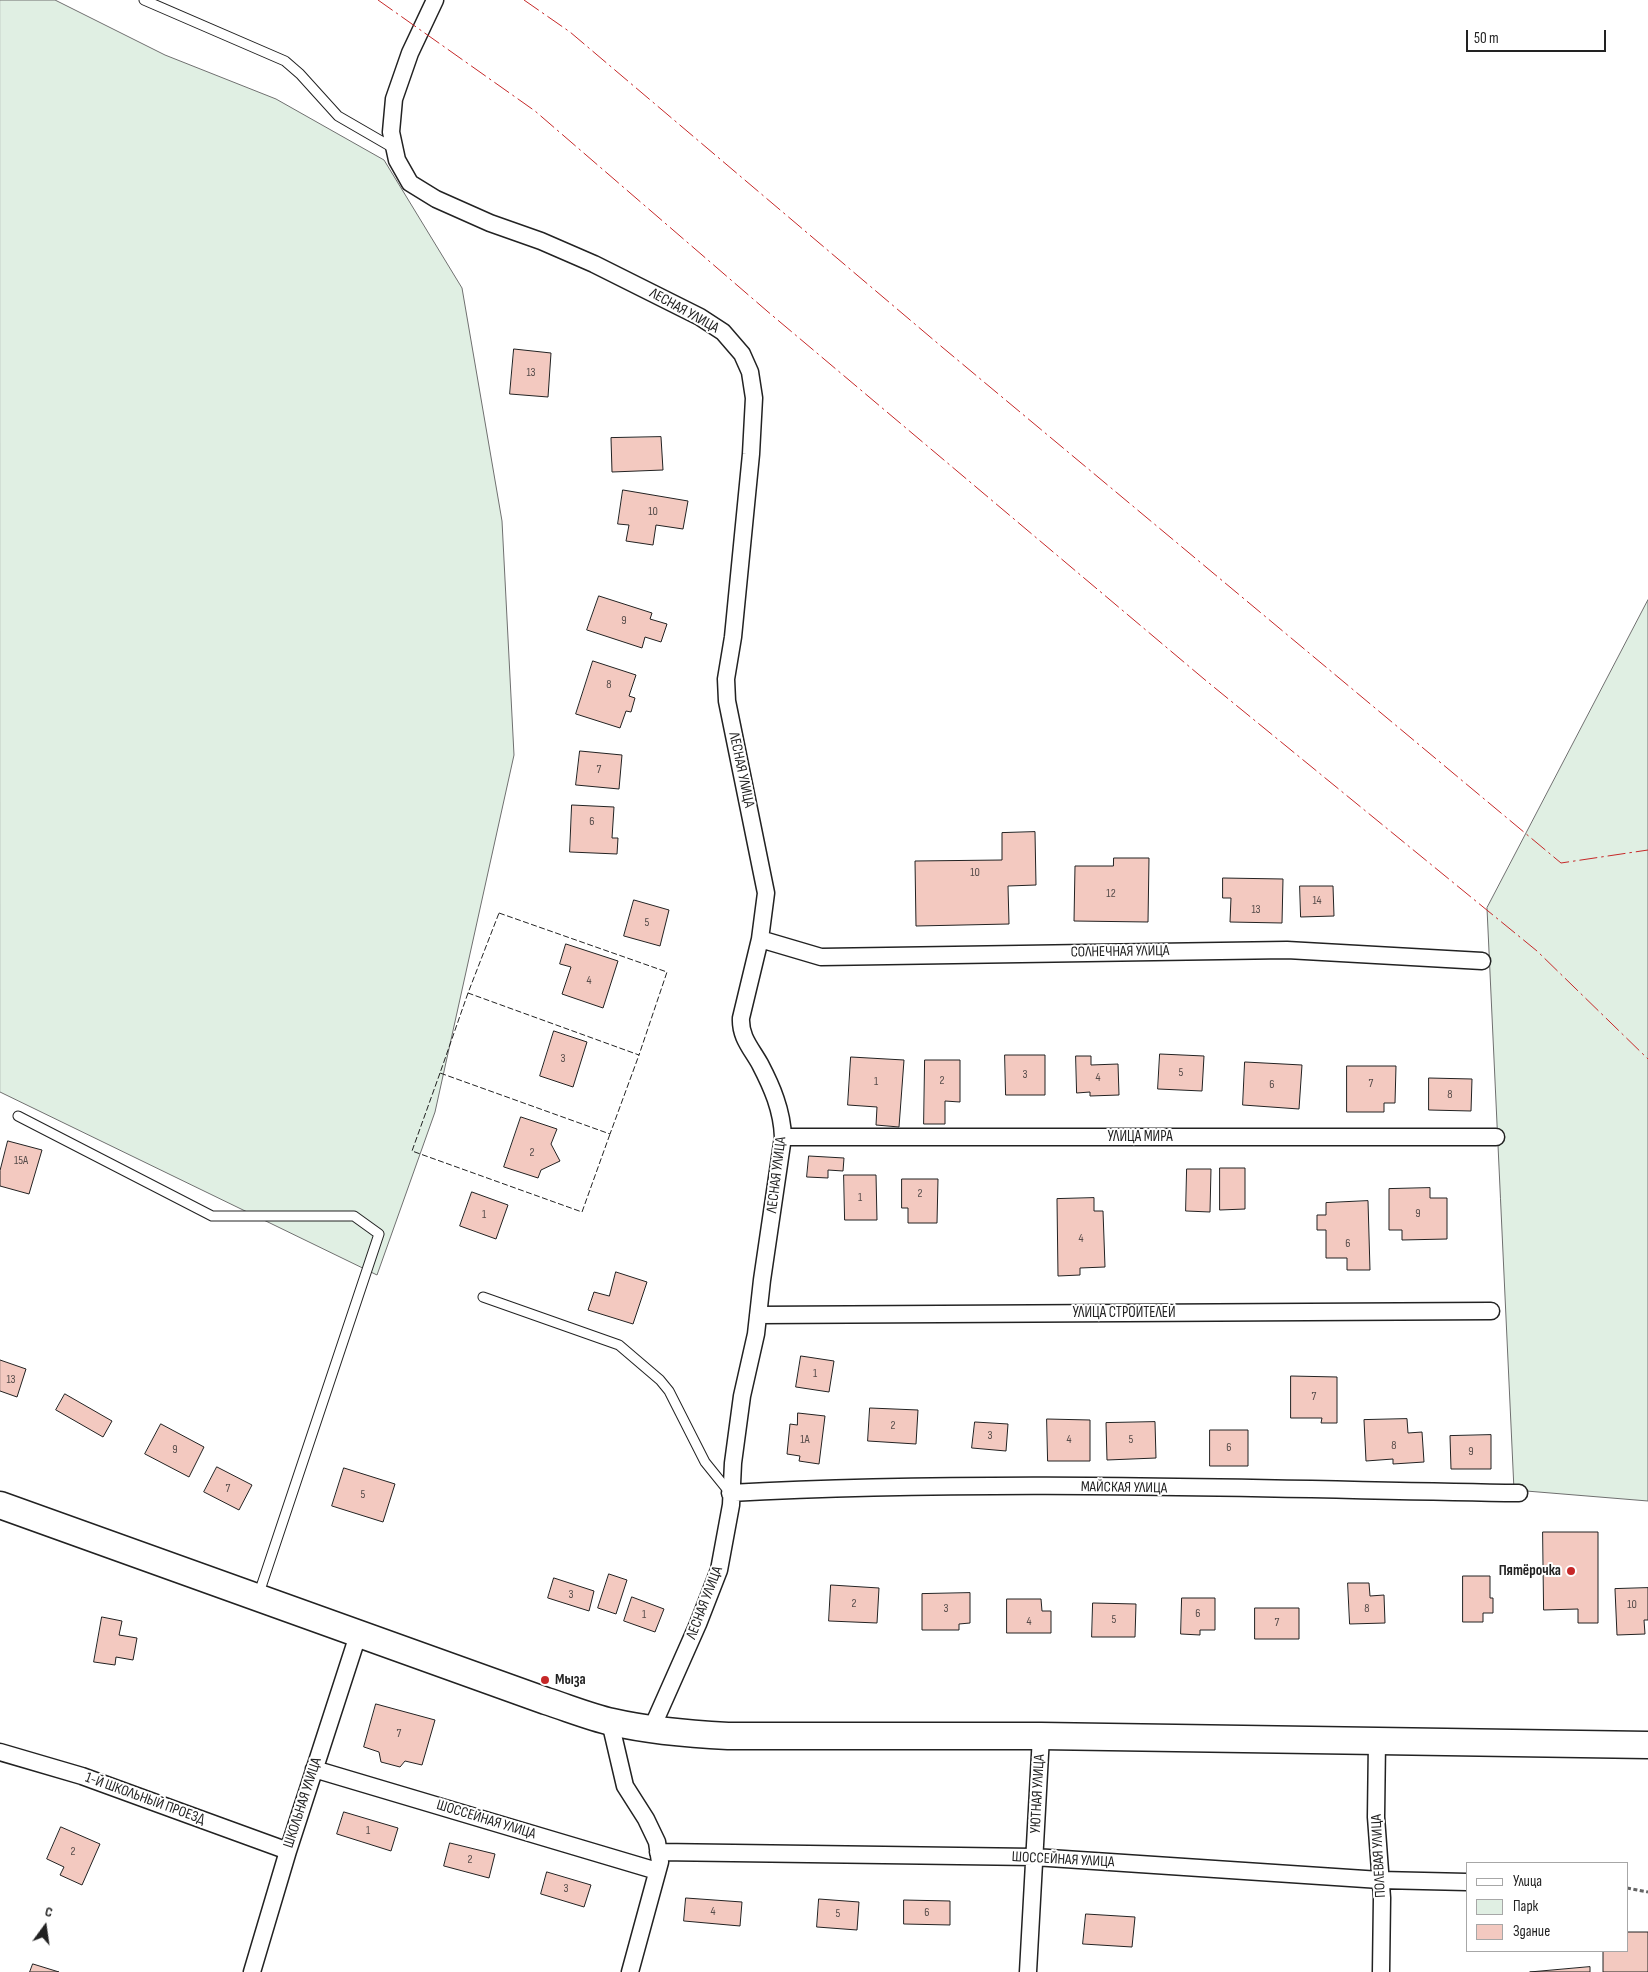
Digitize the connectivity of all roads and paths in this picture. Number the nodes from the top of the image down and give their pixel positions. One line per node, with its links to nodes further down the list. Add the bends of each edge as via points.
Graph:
1 (144, 0): 3 (lane, via 285,61 338,116)
2 (435, 0): 3 (street, ЛЕСНАЯ УЛИЦА, via 410,53 394,99 391,132)
3 (395, 149): 4 (street, ЛЕСНАЯ УЛИЦА, via 397,160 410,183 419,189 490,223 594,264 700,317 722,332 742,354 750,372 754,398 726,694 766,893)
4 (760, 938): 5 (street, СОЛНЕЧНАЯ УЛИЦА, via 821,957 1287,950); 7 (street, ЛЕСНАЯ УЛИЦА, via 740,1027 776,1099)
5 (1482, 961)
6 (18, 1116): 15 (lane, via 212,1216 354,1216 379,1234)
7 (783, 1137): 8 (street, УЛИЦА МИРА); 11 (street, ЛЕСНАЯ УЛИЦА)
8 (1496, 1137)
9 (483, 1297): 12 (lane, via 619,1345 669,1391 705,1462)
10 (1491, 1311): 11 (street, УЛИЦА СТРОИТЕЛЕЙ)
11 (758, 1315): 12 (street, ЛЕСНАЯ УЛИЦА, via 742,1396)
12 (730, 1493): 13 (street, МАЙСКАЯ УЛИЦА, via 864,1487 1008,1486); 18 (street, ЛЕСНАЯ УЛИЦА, via 731,1505 720,1570)
13 (1518, 1493)
14 (0, 1505): 15 (main road)
15 (257, 1598): 16 (main road)
16 (358, 1635): 17 (main road); 23 (street, ШКОЛЬНАЯ УЛИЦА)
17 (610, 1722): 18 (main road); 25 (street, via 625,1786 646,1819)
18 (651, 1730): 19 (main road, via 728,1736)
19 (1041, 1736): 20 (main road); 26 (street, УЮТНАЯ УЛИЦА)
20 (1377, 1740): 21 (main road); 28 (street, ПОЛЕВАЯ УЛИЦА, via 1376,1817)
21 (1648, 1745)
22 (0, 1752): 24 (street, 1-Й ШКОЛЬНЫЙ ПРОЕЗД, via 82,1776)
23 (314, 1769): 24 (street, ШКОЛЬНАЯ УЛИЦА); 27 (street, ШОССЕЙНАЯ УЛИЦА)
24 (288, 1851): 32 (street, ШКОЛЬНАЯ УЛИЦА)
25 (658, 1852): 26 (street, ШОССЕЙНАЯ УЛИЦА); 27 (street, via 660,1862)
26 (1034, 1857): 28 (street, ШОССЕЙНАЯ УЛИЦА); 34 (street, УЮТНАЯ УЛИЦА)
27 (657, 1871): 33 (street)
28 (1380, 1880): 29 (street, ШОССЕЙНАЯ УЛИЦА); 35 (street, ПОЛЕВАЯ УЛИЦА)
29 (1466, 1882)
30 (1628, 1888): 31 (path)
31 (1648, 1892)
32 (252, 1972)
33 (630, 1972)
34 (1028, 1972)
35 (1381, 1972)

